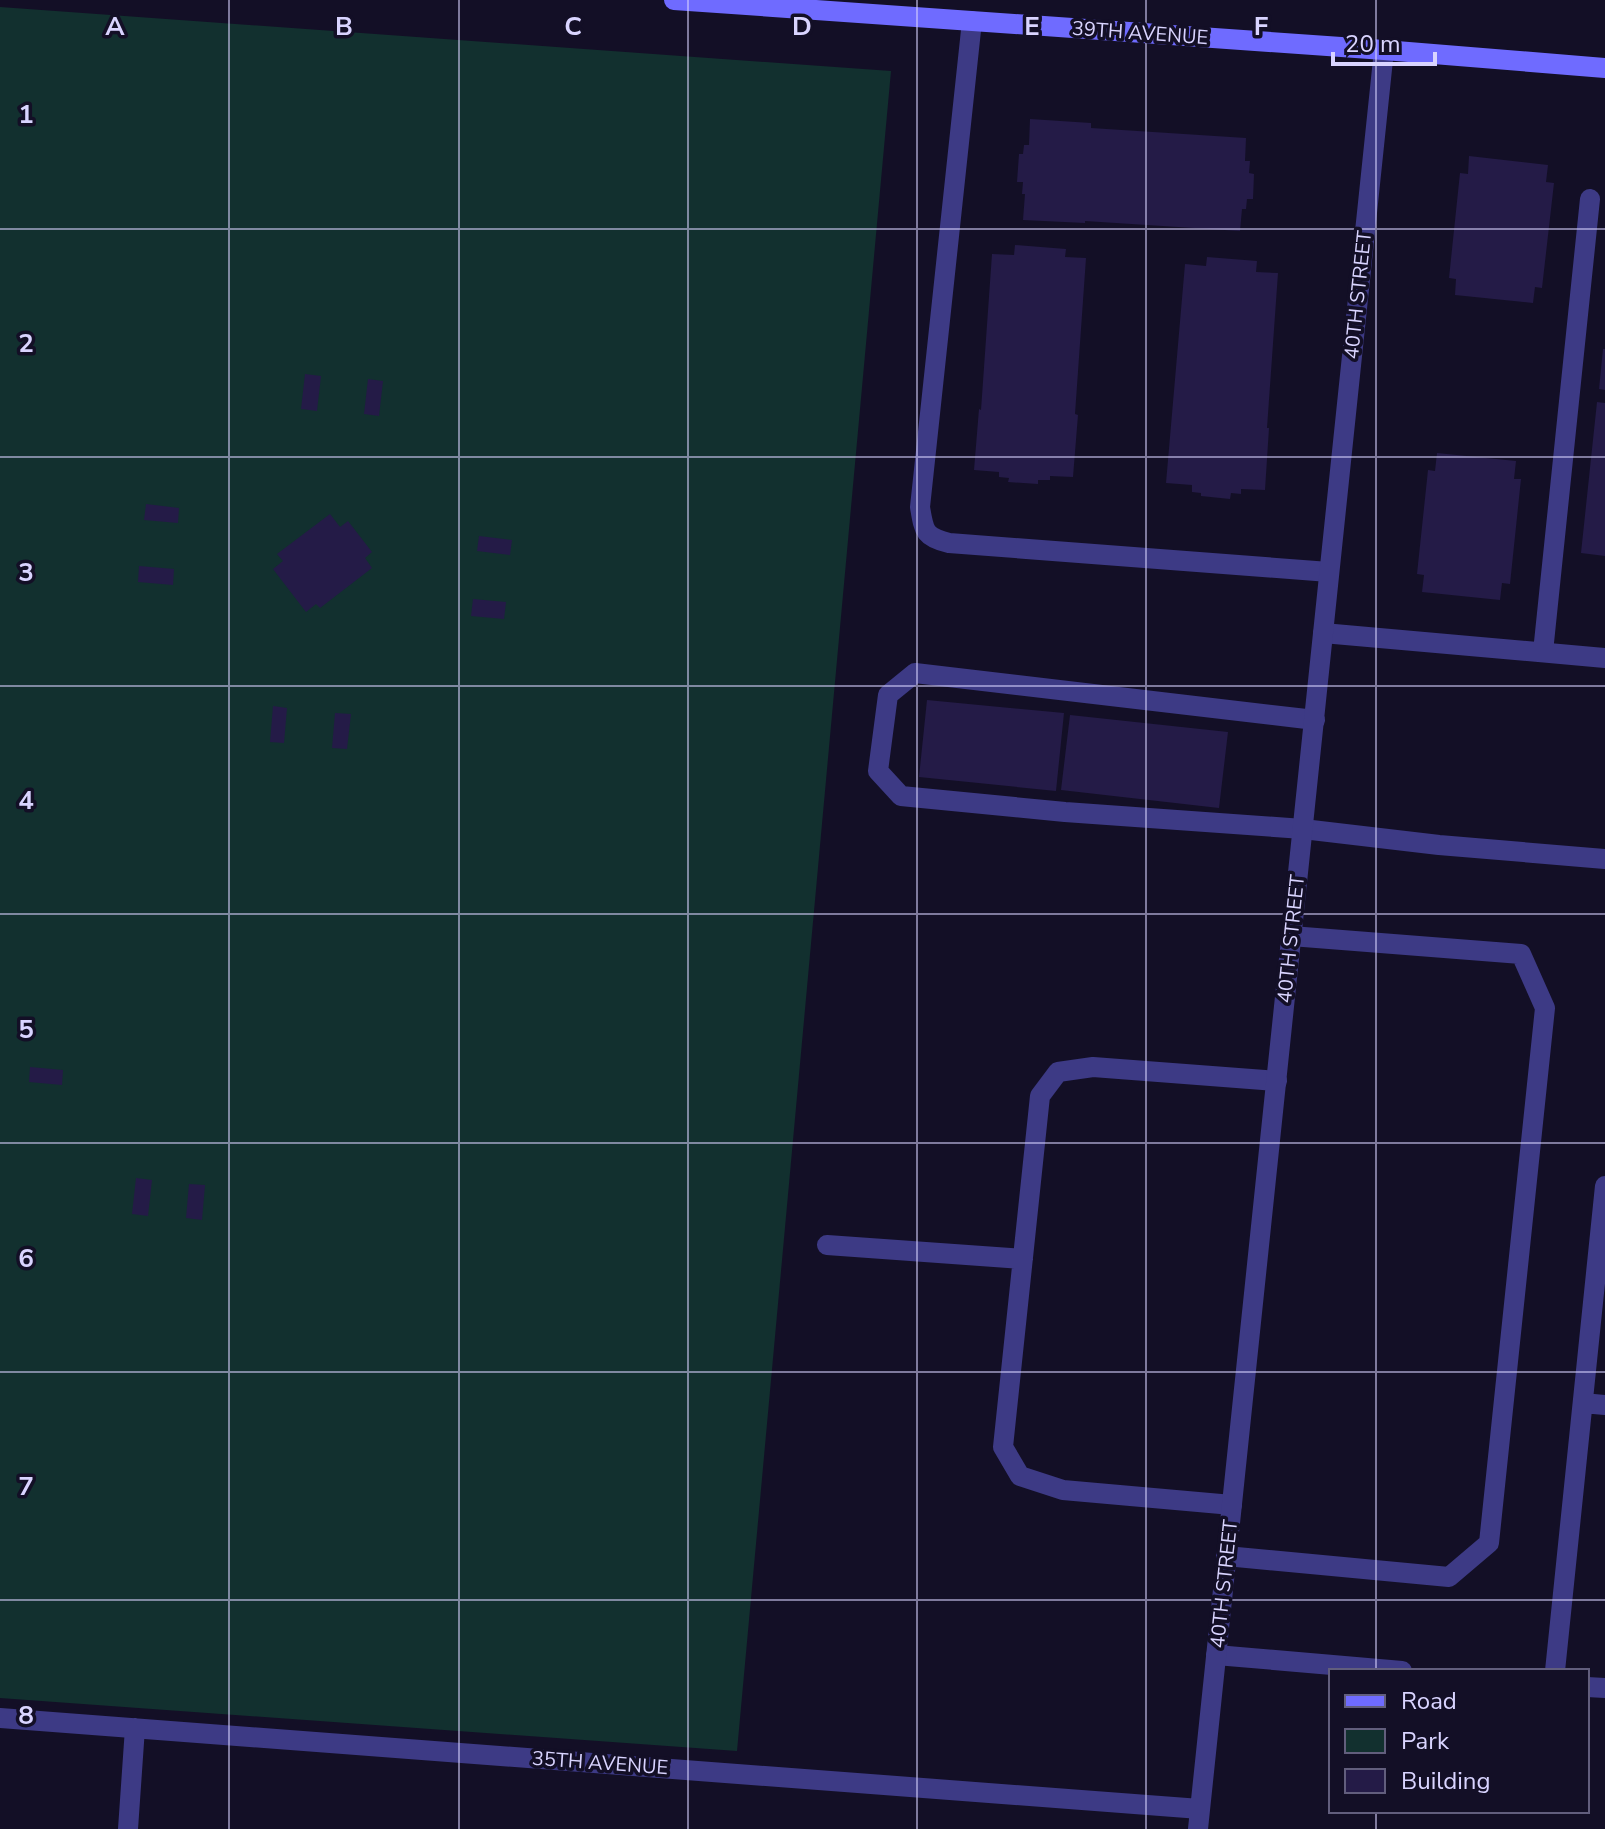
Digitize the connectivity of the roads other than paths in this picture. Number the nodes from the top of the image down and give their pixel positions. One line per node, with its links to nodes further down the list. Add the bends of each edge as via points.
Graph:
1 (674, 0): 2 (main road, 39TH AVENUE)
2 (972, 21): 3 (main road, 39TH AVENUE); 6 (street, via 920,507 923,528 932,539 949,543)
3 (1384, 50): 4 (main road, 39TH AVENUE); 6 (street, 40TH STREET)
4 (1605, 68)
5 (1590, 199): 8 (street)
6 (1329, 572): 7 (street, 40TH STREET)
7 (1323, 633): 8 (street); 10 (street, 40TH STREET)
8 (1543, 652): 9 (street)
9 (1605, 658)
10 (1315, 720): 11 (street, 40TH STREET); 11 (street, via 915,673 888,695 878,771 901,796)
11 (1303, 829): 12 (street); 13 (street, 40TH STREET)
12 (1605, 859)
13 (1291, 936): 14 (street, 40TH STREET); 21 (street, via 1521,954 1545,1008 1544,1023 1489,1543 1449,1577)
14 (1277, 1081): 17 (street, via 1093,1067 1058,1072 1040,1096); 20 (street, 40TH STREET)
15 (1605, 1186): 18 (street)
16 (827, 1245): 17 (street)
17 (1023, 1259): 20 (street, via 1003,1447 1020,1476 1063,1490)
18 (1583, 1403): 19 (street); 24 (street)
19 (1605, 1405)
20 (1232, 1505): 21 (street, 40TH STREET)
21 (1226, 1556): 22 (street, 40TH STREET)
22 (1216, 1655): 23 (street); 27 (street, 40TH STREET)
23 (1379, 1669)
24 (1555, 1669)
25 (0, 1718): 26 (street, 35TH AVENUE)
26 (135, 1728): 27 (street, 35TH AVENUE); 28 (street)
27 (1199, 1819)
28 (128, 1829)

